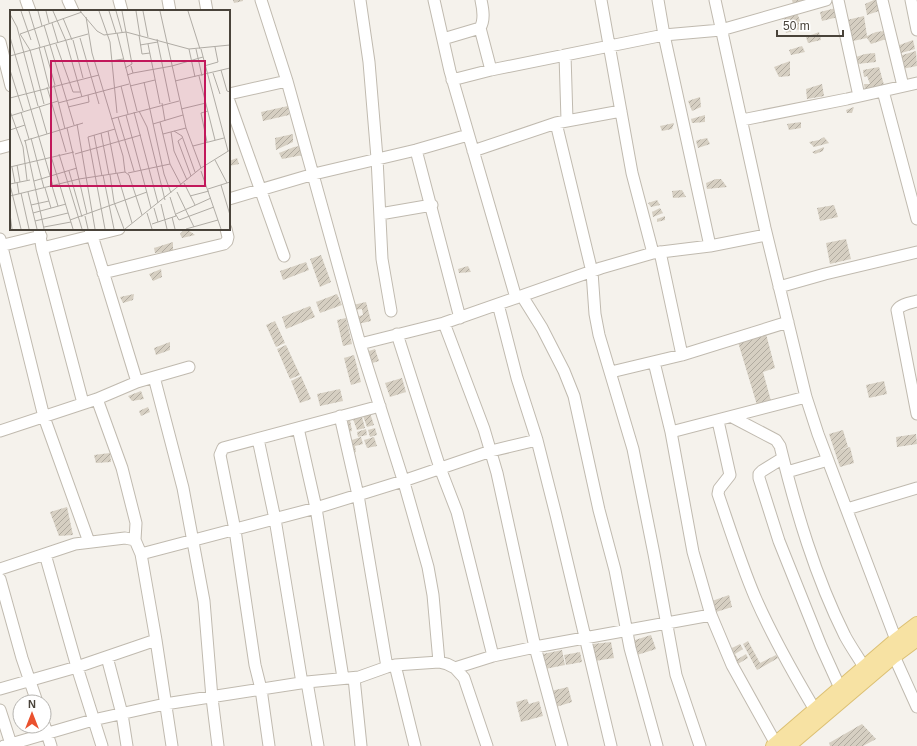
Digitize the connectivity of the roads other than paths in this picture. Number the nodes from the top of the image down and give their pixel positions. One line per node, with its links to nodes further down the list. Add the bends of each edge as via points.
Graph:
1 (26, 0): 17 (street)
2 (68, 0): 18 (street)
3 (119, 0): 19 (street)
4 (168, 0): 20 (street)
5 (205, 0): 21 (street)
6 (261, 0): 32 (street)
7 (360, 0): 49 (street, via 370,62)
8 (434, 0): 26 (street)
9 (481, 0): 22 (street, via 484,17)
10 (601, 0): 28 (street)
11 (658, 0): 25 (street)
12 (715, 0): 24 (street)
13 (826, 0): 24 (street)
14 (838, 0): 38 (street)
15 (882, 0): 35 (street)
16 (911, 0): 23 (street)
17 (30, 10)
18 (73, 10)
19 (122, 10)
20 (170, 10)
21 (208, 10)
22 (480, 28): 26 (street); 30 (street)
23 (917, 28)
24 (721, 30): 25 (street); 42 (street)
25 (664, 35): 28 (street); 62 (street)
26 (443, 39): 31 (street)
27 (0, 42): 33 (street)
28 (610, 46): 29 (street); 40 (street)
29 (565, 55): 30 (street); 41 (street)
30 (491, 70): 31 (street)
31 (452, 80): 44 (street)
32 (287, 81): 37 (street); 50 (street)
33 (10, 82)
34 (917, 83): 35 (street)
35 (903, 86): 36 (street)
36 (883, 91): 38 (street); 55 (street)
37 (230, 94)
38 (859, 96): 42 (street)
39 (230, 104): 51 (street)
40 (621, 111): 41 (street); 65 (street, via 632,173)
41 (567, 120): 43 (street)
42 (742, 120): 60 (street)
43 (556, 123): 48 (street); 68 (street)
44 (468, 134): 47 (street); 48 (street)
45 (10, 145): 46 (street)
46 (0, 148)
47 (416, 150): 49 (street); 53 (street)
48 (473, 150): 70 (street)
49 (377, 158): 50 (street); 54 (street)
50 (314, 174): 51 (street); 78 (street)
51 (260, 189): 52 (street); 66 (street)
52 (230, 199)
53 (432, 205): 54 (street); 74 (street)
54 (380, 214): 73 (street, via 384,280)
55 (917, 219)
56 (110, 230): 59 (street)
57 (226, 230): 67 (street, via 228,241 224,244)
58 (40, 232): 61 (street); 63 (street)
59 (91, 232): 63 (street); 67 (street)
60 (766, 235): 62 (street); 69 (street)
61 (1, 244): 91 (street)
62 (710, 246): 65 (street)
63 (42, 248): 87 (street)
64 (917, 252): 69 (street)
65 (656, 253): 68 (street); 79 (street)
66 (284, 256)
67 (103, 272): 84 (street)
68 (592, 272): 70 (street); 82 (street, via 596,321)
69 (779, 287): 75 (street)
70 (519, 297): 72 (street); 121 (street, via 542,328 574,396 615,570)
71 (917, 301): 89 (street, via 903,305 897,310)
72 (498, 304): 74 (street); 98 (street, via 517,378)
73 (390, 311)
74 (460, 318): 76 (street)
75 (788, 322): 79 (street); 85 (street)
76 (444, 323): 77 (street); 99 (street)
77 (397, 334): 78 (street); 102 (street)
78 (360, 344): 88 (street)
79 (682, 354): 80 (street)
80 (654, 362): 82 (street); 96 (street)
81 (189, 367): 83 (street)
82 (611, 372): 119 (street, via 633,449)
83 (154, 377): 84 (street); 112 (street, via 183,488)
84 (137, 382): 86 (street)
85 (806, 397): 92 (street); 101 (street)
86 (97, 399): 87 (street); 111 (street, via 122,468 136,523)
87 (83, 403): 91 (street)
88 (380, 406): 90 (street); 104 (street)
89 (917, 414)
90 (340, 416): 94 (street); 106 (street)
91 (44, 417): 95 (street); 113 (street)
92 (732, 417): 93 (street); 100 (street, via 776,440)
93 (718, 421): 96 (street); 146 (street, via 730,475 718,494 732,536 755,597 788,664)
94 (298, 428): 97 (street); 107 (street)
95 (0, 431)
96 (671, 432): 118 (street, via 693,552)
97 (258, 439): 109 (street); 110 (street, via 223,448 220,455)
98 (537, 440): 99 (street); 122 (street)
99 (491, 451): 102 (street); 126 (street)
100 (783, 458): 103 (street); 138 (street, via 762,471 759,478 779,541)
101 (828, 460): 103 (street); 108 (street)
102 (440, 468): 104 (street); 127 (street, via 464,536)
103 (787, 472): 133 (street, via 816,568 845,636)
104 (403, 481): 106 (street); 130 (street, via 428,567)
105 (917, 488): 108 (street)
106 (358, 495): 107 (street); 131 (street)
107 (316, 508): 109 (street); 135 (street)
108 (846, 509): 125 (street)
109 (275, 519): 110 (street); 137 (street)
110 (235, 530): 112 (street); 140 (street, via 255,665)
111 (135, 540): 113 (street, via 125,538); 115 (street)
112 (192, 540): 115 (street); 142 (street, via 204,601)
113 (89, 542): 114 (street)
114 (46, 554): 116 (street); 132 (street)
115 (141, 554): 124 (street)
116 (0, 569)
117 (0, 579): 136 (street)
118 (711, 614): 119 (street); 152 (street, via 732,665)
119 (666, 623): 121 (street); 167 (street, via 676,675)
120 (917, 624): 125 (main road)
121 (626, 630): 122 (street); 166 (street)
122 (585, 638): 126 (street); 165 (street)
123 (917, 639): 128 (main road)
124 (156, 640): 129 (street); 143 (street)
125 (896, 640): 133 (main road)
126 (535, 647): 127 (street); 164 (street)
127 (493, 656): 134 (street)
128 (894, 656): 144 (street); 152 (main road)
129 (106, 657): 132 (street); 147 (street)
130 (439, 662): 131 (street); 134 (street)
131 (391, 666): 135 (street); 162 (street)
132 (77, 667): 136 (street); 148 (street)
133 (864, 667): 138 (main road)
134 (455, 668): 163 (street, via 464,678)
135 (348, 678): 137 (street); 161 (street)
136 (29, 680): 139 (street); 141 (street)
137 (304, 683): 140 (street); 160 (street)
138 (840, 688): 146 (main road)
139 (0, 689)
140 (261, 689): 142 (street); 159 (street)
141 (34, 694)
142 (212, 698): 143 (street); 158 (street)
143 (164, 704): 147 (street); 157 (street)
144 (917, 707)
145 (0, 710): 153 (street)
146 (815, 710): 152 (main road)
147 (122, 714): 148 (street); 156 (street)
148 (93, 720): 149 (street); 155 (street)
149 (52, 728)
150 (34, 734): 153 (street)
151 (47, 734): 154 (street)
152 (789, 741)
153 (7, 745)
154 (51, 746)
155 (102, 746)
156 (127, 746)
157 (172, 746)
158 (218, 746)
159 (269, 746)
160 (318, 746)
161 (361, 746)
162 (415, 746)
163 (487, 746)
164 (562, 746)
165 (611, 746)
166 (657, 746)
167 (700, 746)

